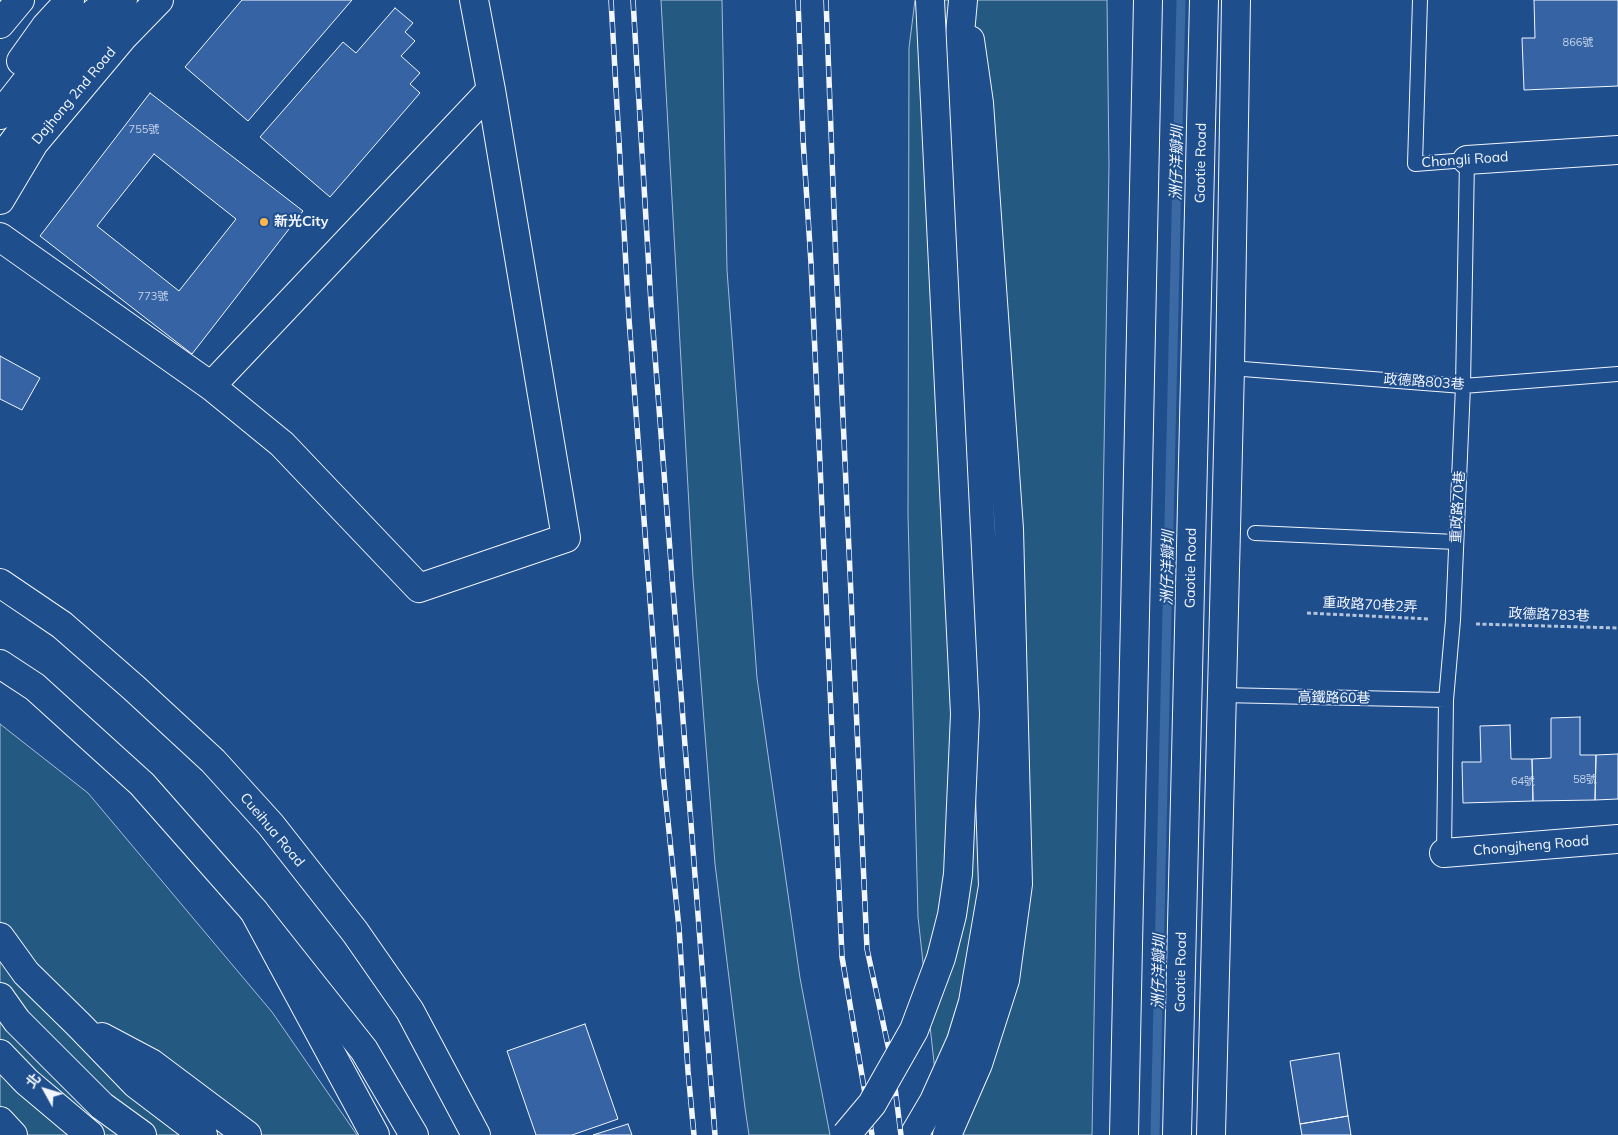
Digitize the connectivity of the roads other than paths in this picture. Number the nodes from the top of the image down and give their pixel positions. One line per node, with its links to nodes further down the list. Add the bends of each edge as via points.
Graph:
1 (20, 0): 13 (main road)
2 (70, 0): 14 (main road, via 46,26)
3 (110, 0): 16 (main road, via 56,45)
4 (123, 0): 18 (main road)
5 (160, 0): 20 (main road, Dajhong 2nd Road, via 123,37 34,143)
6 (474, 0): 15 (main road)
7 (930, 0): 48 (main road, bridge, via 965,714 958,874 952,915 940,958 914,1030 872,1104)
8 (963, 0): 49 (main road, via 953,112 981,532 993,886 973,1002 961,1041 934,1101); 50 (main road, via 979,102 1009,529 1018,884 1005,980 978,1064)
9 (1148, 0): 51 (main road)
10 (1204, 0): 52 (main road, Gaotie Road)
11 (1236, 0): 22 (main road)
12 (1420, 0): 19 (lane, Chongli Road, via 1415,164)
13 (0, 24)
14 (0, 89)
15 (490, 90): 24 (main road); 24 (main road, via 566,538 419,588 282,444)
16 (0, 115)
17 (1618, 150): 19 (main road, Chongli Road)
18 (0, 160)
19 (1467, 160): 25 (lane, 重政路70巷)
20 (0, 200)
21 (0, 237): 24 (main road)
22 (1230, 368): 25 (lane, 政德路803巷); 30 (main road)
23 (1618, 374): 25 (lane, 政德路803巷)
24 (211, 386)
25 (1463, 386): 27 (lane, 重政路70巷)
26 (1255, 533): 27 (lane)
27 (1456, 542): 31 (lane, 重政路70巷)
28 (0, 583): 47 (main road, Cueihua Road, via 62,626 134,688 213,762 270,824 354,932 410,1011)
29 (0, 664): 34 (main road, via 35,687 142,784)
30 (1222, 695): 31 (lane, 高鐵路60巷); 53 (main road)
31 (1446, 700): 33 (lane, 重政路70巷)
32 (1618, 839): 33 (main road, Chongjheng Road)
33 (1444, 853)
34 (254, 910): 45 (main road); 46 (main road, via 364,1050)
35 (0, 936): 37 (main road, via 26,972)
36 (0, 997): 42 (main road, via 17,1021 102,1106)
37 (79, 1025): 43 (main road, via 136,1084); 44 (main road, via 151,1063)
38 (0, 1054): 41 (main road, via 27,1082)
39 (0, 1121): 40 (main road)
40 (13, 1135)
41 (90, 1135)
42 (142, 1135)
43 (203, 1135)
44 (247, 1135)
45 (375, 1135)
46 (414, 1135)
47 (476, 1135)
48 (846, 1135)
49 (914, 1135)
50 (947, 1135)
51 (1124, 1135)
52 (1178, 1135)
53 (1212, 1135)

